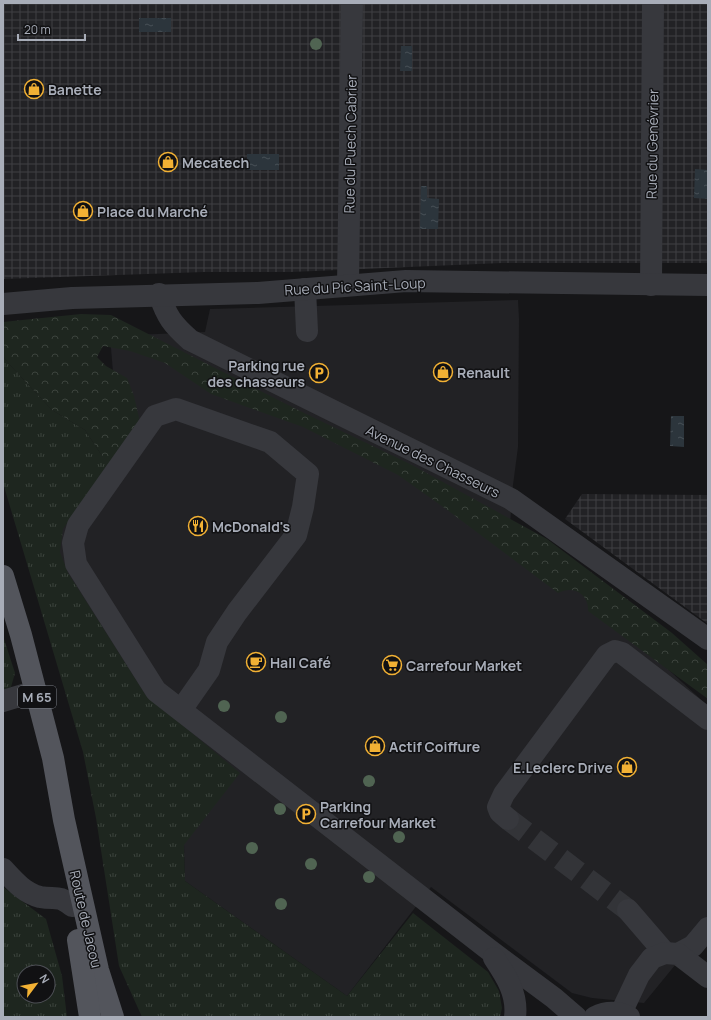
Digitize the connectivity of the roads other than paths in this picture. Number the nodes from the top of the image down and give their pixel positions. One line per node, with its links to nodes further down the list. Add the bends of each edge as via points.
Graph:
1 (352, 3): 3 (street, Rue du Puech Cabrier)
2 (653, 3): 4 (street, Rue du Genévrier)
3 (348, 285): 4 (street, Rue du Pic Saint-Loup, via 406,282); 6 (street, Rue du Pic Saint-Loup)
4 (651, 285): 5 (street, Rue du Pic Saint-Loup)
5 (708, 286)
6 (305, 288): 7 (street, Rue du Pic Saint-Loup, via 258,292); 9 (street)
7 (159, 294): 8 (street, Rue du Pic Saint-Loup); 11 (street, Avenue des Chasseurs, via 164,310 173,325 190,340 511,499)
8 (3, 304)
9 (306, 330)
10 (3, 576): 12 (main road, Route de Jacou / M 65)
11 (708, 639)
12 (36, 691): 13 (street); 17 (main road, Route de Jacou / M 65, via 53,758)
13 (3, 701)
14 (181, 710): 14 (street, via 156,691 76,564 73,543 78,525 155,416 176,409 270,442 308,474 296,535 217,642 209,670); 22 (street)
15 (708, 719): 16 (street, via 622,653 615,651 607,655 504,794 498,807)
16 (508, 819)
17 (64, 820): 19 (main road, Route de Jacou / M 65); 27 (main road, Route de Jacou / M 65, via 98,970)
18 (3, 869): 19 (street, via 23,890 40,897 64,899)
19 (72, 906): 26 (main road, Route de Jacou / M 65)
20 (628, 910): 23 (street)
21 (708, 928): 23 (street, via 693,946)
22 (488, 949): 28 (street, via 512,989 516,1007); 29 (street)
23 (671, 954): 24 (street); 25 (street, via 652,958 639,975)
24 (708, 977)
25 (625, 1015): 30 (street, via 612,1012)
26 (90, 1017)
27 (113, 1017)
28 (515, 1017)
29 (576, 1017)
30 (595, 1017)

